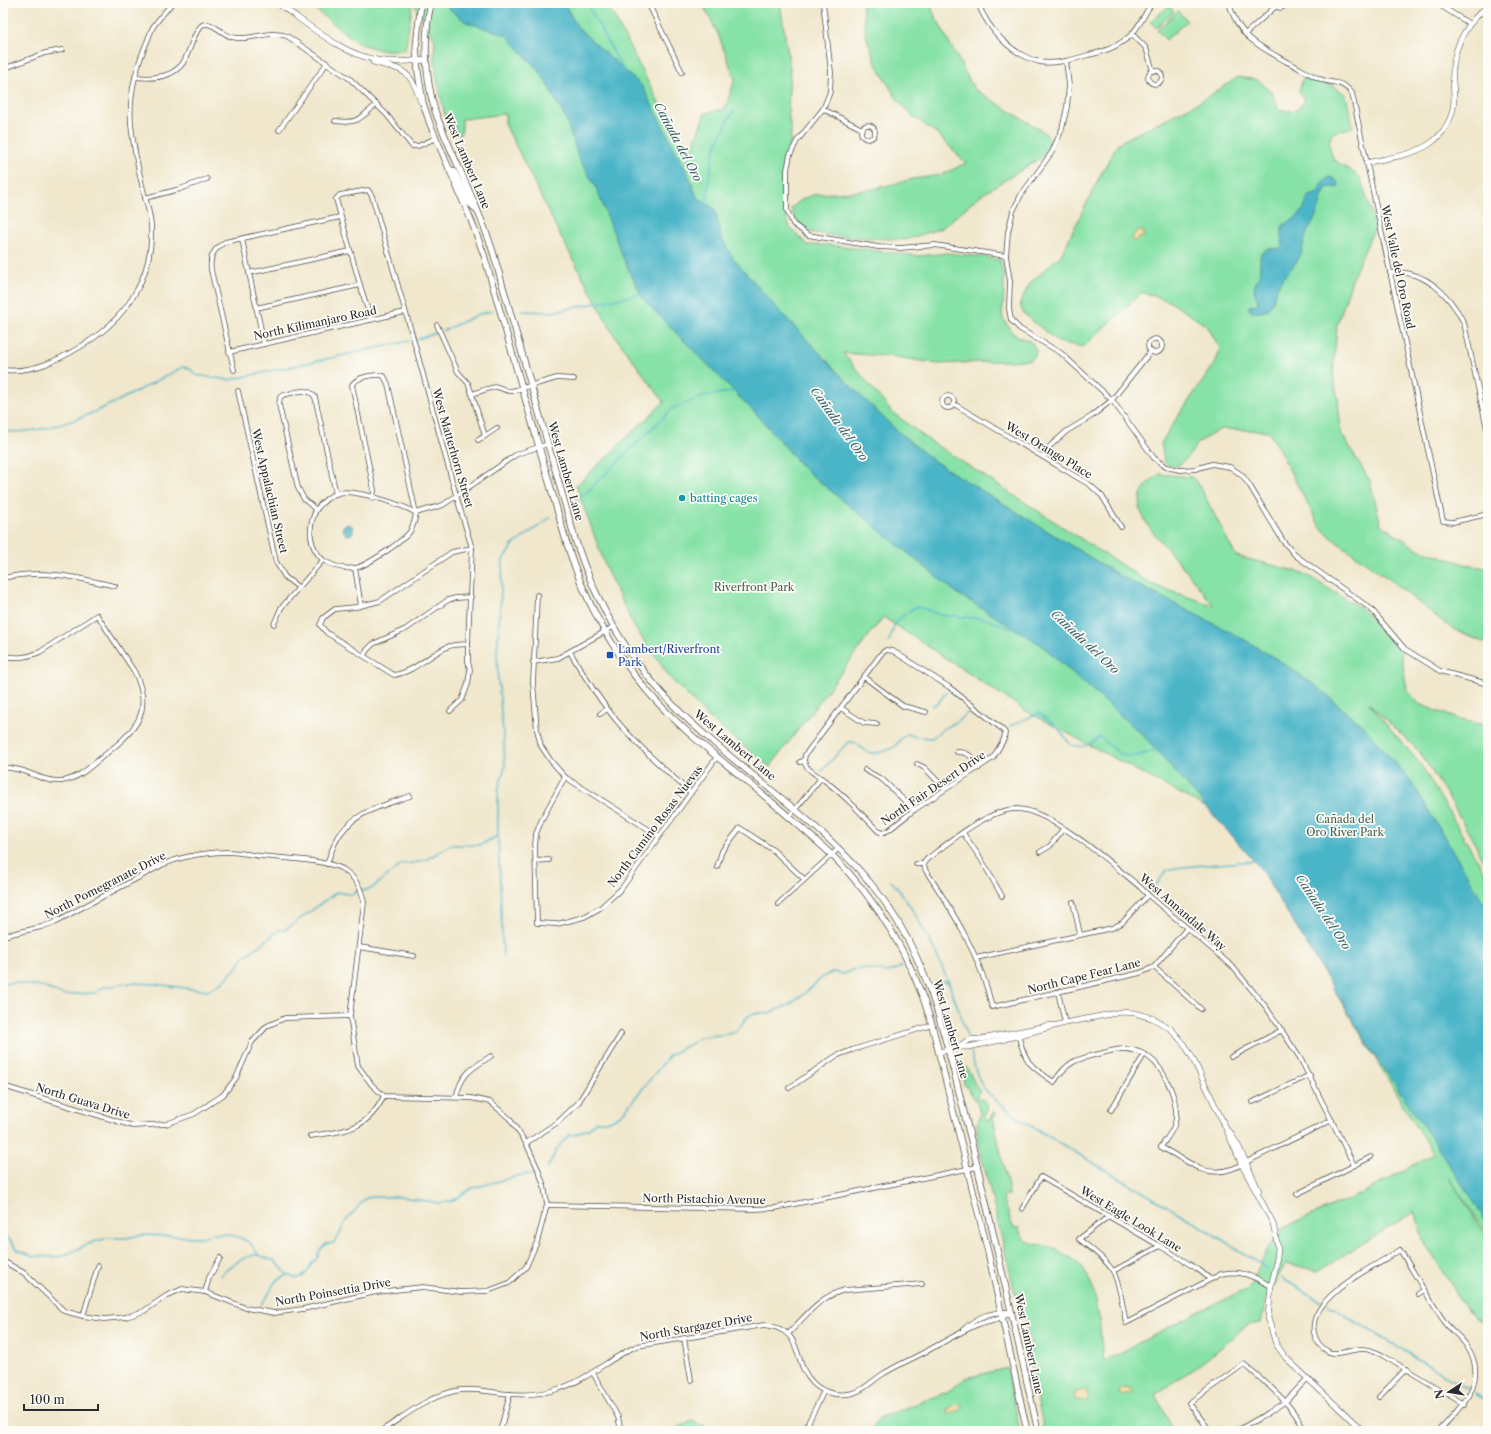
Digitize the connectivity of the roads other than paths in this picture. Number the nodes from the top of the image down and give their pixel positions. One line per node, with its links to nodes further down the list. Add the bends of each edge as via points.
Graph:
1 (172, 3): 26 (street, via 153,27)
2 (277, 3): 19 (street, via 346,49)
3 (421, 3): 20 (main road, West Lambert Lane, via 416,46)
4 (431, 3): 18 (main road, West Lambert Lane)
5 (648, 3): 25 (street)
6 (824, 3): 28 (street, via 831,72 830,92)
7 (978, 3): 21 (street, via 993,30 1006,44 1022,55 1041,62)
8 (1152, 3): 15 (street)
9 (1229, 3): 16 (street, West Valle del Oro Road)
10 (1286, 3): 12 (street, via 1281,8)
11 (1436, 3): 14 (street)
12 (1275, 5): 16 (street)
13 (1488, 6): 14 (street)
14 (1470, 24): 34 (street, via 1456,50 1453,105 1450,119 1440,135 1429,145 1418,150)
15 (1132, 34): 21 (street, via 1115,47 1103,52); 24 (street, via 1146,48)
16 (1245, 34): 34 (street, West Valle del Oro Road, via 1256,44 1310,74 1346,86 1352,93)
17 (62, 50): 23 (street, via 46,53)
18 (426, 57): 20 (street); 38 (main road, West Lambert Lane, via 428,81 436,112)
19 (365, 58): 20 (street, via 389,62); 29 (street, via 406,73)
20 (417, 61): 29 (main road, West Lambert Lane)
21 (1066, 61): 42 (street, via 1069,85 1062,129 1052,152 1021,195 1013,211)
22 (327, 63): 26 (street, via 287,36 272,33 248,38 232,37 220,32 214,25 206,24 201,25 182,63 174,71 165,76); 27 (street, via 350,79); 31 (street)
23 (3, 69)
24 (1153, 70)
25 (682, 72)
26 (135, 77): 37 (street, via 131,123)
27 (376, 104): 30 (street, via 355,122); 33 (street, via 412,146)
28 (823, 109): 32 (street); 42 (street, via 797,140 790,155 787,170 787,210 793,224 808,235 878,247 935,245)
29 (426, 114): 33 (main road, West Lambert Lane)
30 (335, 121)
31 (279, 130)
32 (862, 130)
33 (436, 138): 35 (main road, West Lambert Lane)
34 (1366, 162): 44 (street, West Valle del Oro Road)
35 (449, 169): 38 (main road, via 454,171 470,204); 57 (main road, West Lambert Lane, via 480,244)
36 (206, 179): 37 (street)
37 (145, 198): 53 (street, via 151,224 150,247 144,274 135,296 116,319 89,341 58,360 36,367)
38 (477, 210): 56 (main road, West Lambert Lane, via 497,265)
39 (340, 217): 40 (street); 41 (street); 47 (street, West Matterhorn Street, via 337,196 368,190 372,196)
40 (242, 238): 43 (street); 52 (street, via 225,242 216,248 210,260 210,270)
41 (350, 251): 43 (street); 45 (street)
42 (1006, 256): 60 (street, via 1011,320 1020,329 1060,353)
43 (248, 273): 46 (street)
44 (1390, 273): 63 (street, via 1401,272 1435,285 1456,308 1464,323); 74 (street, West Valle del Oro Road, via 1443,521 1453,522)
45 (360, 285): 46 (street); 48 (street)
46 (256, 308): 50 (street)
47 (405, 312): 48 (street, North Kilimanjaro Road); 70 (street, West Matterhorn Street)
48 (371, 320): 50 (street, North Kilimanjaro Road)
49 (437, 325): 59 (street, via 458,372 468,383)
50 (264, 344): 52 (street, North Kilimanjaro Road)
51 (1151, 351): 60 (street)
52 (229, 352): 54 (street)
53 (3, 370)
54 (234, 370)
55 (574, 379): 56 (street, via 558,378)
56 (532, 385): 57 (street); 66 (main road, West Lambert Lane)
57 (522, 388): 59 (street, via 509,391 494,388); 67 (main road, West Lambert Lane)
58 (238, 391): 81 (street, West Appalachian Street, via 276,562 285,577)
59 (472, 394): 64 (street)
60 (1112, 400): 68 (street, via 1067,431 1050,446); 94 (street, via 1154,458 1166,467 1180,470 1212,464 1230,467 1242,475 1295,555 1371,609 1405,649 1440,672)
61 (954, 404): 68 (street, West Orango Place)
62 (497, 428): 64 (street)
63 (1488, 434)
64 (485, 436): 65 (street)
65 (478, 440)
66 (548, 444): 67 (street); 86 (main road, West Lambert Lane, via 579,550 595,592)
67 (539, 447): 70 (street, via 508,458); 87 (main road, West Lambert Lane, via 574,565)
68 (1044, 457): 75 (street, West Orango Place, via 1096,490 1108,504)
69 (336, 494): 71 (street, via 349,492); 72 (street, via 324,500); 72 (street, via 313,393 307,390 280,397 298,488 304,499)
70 (456, 495): 73 (street, via 438,507); 76 (street, West Matterhorn Street)
71 (373, 498): 73 (street, via 406,507); 73 (street, via 374,490 352,389 353,383 357,380 380,374 387,379)
72 (316, 510): 77 (street, via 311,519 311,537 315,552)
73 (416, 513): 78 (street, via 411,529 405,536 368,563)
74 (1488, 514)
75 (1121, 527)
76 (472, 548): 83 (street, West Matterhorn Street); 84 (street, via 452,552 387,597)
77 (323, 560): 78 (street, via 345,569); 81 (street)
78 (355, 568): 84 (street)
79 (3, 578): 80 (street, via 52,573)
80 (115, 586)
81 (298, 588): 85 (street, via 281,608)
82 (537, 595): 92 (street)
83 (471, 597): 88 (street, West Matterhorn Street); 90 (street, via 448,600 406,629 373,644)
84 (361, 606): 90 (street, via 335,609 323,618 320,625 327,633)
85 (274, 624)
86 (613, 627): 87 (street); 112 (main road, West Lambert Lane, via 640,667 678,710)
87 (605, 632): 89 (street); 102 (main road, West Lambert Lane, via 625,663 656,701)
88 (468, 644): 90 (street, via 447,646 424,662 398,674 391,674); 97 (street, West Matterhorn Street, via 468,684 462,700)
89 (570, 652): 92 (street, via 554,659); 96 (street)
90 (364, 655)
91 (3, 656): 104 (street, via 32,656 97,615 134,671 142,689 142,708 135,726 125,738 85,771 69,780 52,781)
92 (533, 662): 107 (street, via 537,730 541,746)
93 (864, 677): 95 (street); 98 (street, via 903,706); 105 (street, North Fair Desert Drive, via 885,649 893,651 949,687 999,726 1005,735 993,758)
94 (1488, 684)
95 (841, 708): 100 (street, via 864,723); 108 (street, via 802,762)
96 (607, 709): 99 (street); 110 (street, via 649,756)
97 (450, 711)
98 (926, 712)
99 (600, 714)
100 (877, 724)
101 (957, 752): 105 (street, via 968,754)
102 (718, 758): 110 (street, North Camino Rosas Nuevas); 114 (main road, West Lambert Lane)
103 (917, 764): 109 (street, via 925,768)
104 (3, 767)
105 (979, 768): 109 (street, North Fair Desert Drive)
106 (865, 770): 113 (street, via 883,780)
107 (565, 777): 117 (street); 122 (street, via 536,834)
108 (821, 778): 112 (street); 113 (street, North Fair Desert Drive, via 847,799 882,834)
109 (945, 789): 113 (street, North Fair Desert Drive)
110 (691, 793): 117 (street, North Camino Rosas Nuevas)
111 (410, 796): 123 (street, via 371,810 347,825 335,842)
112 (795, 810): 114 (street); 118 (main road, West Lambert Lane)
113 (914, 810)
114 (789, 817): 120 (main road, West Lambert Lane)
115 (1063, 829): 116 (street, West Annandale Way, via 1043,816 1016,809 1000,812); 119 (street, via 1050,846); 128 (street, West Annandale Way, via 1086,844)
116 (963, 833): 125 (street, West Annandale Way); 129 (street)
117 (659, 836): 122 (street, North Camino Rosas Nuevas, via 621,888 600,908 584,917 557,924 537,923)
118 (839, 848): 120 (street); 147 (main road, West Lambert Lane, via 878,892 911,946 931,990)
119 (1040, 852)
120 (832, 855): 127 (street); 143 (main road, West Lambert Lane, via 866,893 895,936 916,978)
121 (549, 860): 122 (street)
122 (535, 861)
123 (327, 864): 134 (street, North Pomegranate Drive, via 226,852 196,854 162,865 41,928); 135 (street, North Pomegranate Drive, via 344,870 362,891 364,914)
124 (916, 864): 125 (street)
125 (923, 864): 137 (street, via 960,924)
126 (717, 867): 127 (street, via 722,851 740,828 773,850)
127 (804, 879): 131 (street)
128 (1148, 895): 132 (street, West Annandale Way); 133 (street, via 1122,923 1112,928)
129 (1002, 896)
130 (1073, 902): 133 (street)
131 (778, 904)
132 (1187, 928): 138 (street, North Cape Fear Lane); 144 (street, West Annandale Way, via 1232,966)
133 (1080, 934): 137 (street)
134 (3, 936)
135 (359, 947): 136 (street); 141 (street, North Pomegranate Drive)
136 (414, 956)
137 (976, 958): 139 (street, North Cape Fear Lane, via 992,1007)
138 (1154, 967): 139 (street, North Cape Fear Lane, via 1140,973); 140 (street)
139 (1058, 992): 142 (street)
140 (1201, 1009)
141 (350, 1016): 153 (street, North Guava Drive, via 285,1018 267,1026 252,1042 236,1078 223,1095 194,1114 166,1124 132,1126); 155 (street, North Pomegranate Drive, via 358,1066)
142 (1065, 1024): 146 (street); 163 (street, via 1127,1012 1141,1014 1161,1022 1186,1046 1224,1124 1236,1141)
143 (932, 1025): 148 (main road, West Lambert Lane); 154 (street, via 836,1056)
144 (1282, 1030): 151 (street); 152 (street, West Annandale Way)
145 (621, 1034): 161 (street, via 578,1103 558,1122)
146 (1018, 1034): 147 (street); 149 (street, via 1027,1062 1054,1082 1067,1065 1079,1058 1126,1049)
147 (948, 1050): 148 (street); 165 (main road, West Lambert Lane)
148 (939, 1052): 166 (main road, West Lambert Lane)
149 (1144, 1055): 158 (street); 163 (street, via 1158,1065 1176,1103 1174,1125 1161,1147 1206,1171 1223,1172)
150 (491, 1056): 156 (street, via 471,1069 460,1083)
151 (1231, 1057)
152 (1310, 1075): 157 (street); 159 (street, West Annandale Way)
153 (3, 1086)
154 (789, 1088)
155 (384, 1096): 156 (street); 160 (street, via 378,1109 362,1124 346,1130)
156 (456, 1097): 161 (street, via 490,1102 509,1118)
157 (1253, 1102)
158 (1110, 1110)
159 (1332, 1120): 163 (street); 164 (street, West Annandale Way)
160 (310, 1136)
161 (526, 1144): 168 (street, via 544,1186)
162 (1371, 1158): 164 (street)
163 (1244, 1164): 178 (street, via 1276,1230 1278,1248)
164 (1354, 1165): 167 (street)
165 (977, 1167): 166 (street, North Pistachio Avenue); 183 (main road, West Lambert Lane)
166 (968, 1169): 168 (street, North Pistachio Avenue, via 775,1208); 182 (main road, West Lambert Lane)
167 (1297, 1194)
168 (547, 1205): 180 (street, North Poinsettia Drive, via 537,1242 526,1267 509,1283 488,1292 461,1292 422,1287 376,1292 302,1309 274,1312 246,1308)
169 (1022, 1208): 170 (street, West Eagle Look Lane, via 1041,1177)
170 (1109, 1216): 171 (street, West Eagle Look Lane); 175 (street, via 1078,1239 1101,1257)
171 (1160, 1246): 175 (street); 176 (street, West Eagle Look Lane)
172 (220, 1258): 180 (street)
173 (3, 1261): 184 (street, North Poinsettia Drive, via 24,1273 64,1311)
174 (98, 1266): 184 (street)
175 (1113, 1272): 176 (street, via 1126,1323)
176 (1210, 1278): 178 (street, via 1228,1272 1239,1272)
177 (922, 1284): 188 (street, via 835,1292 819,1302)
178 (1271, 1286): 193 (street, via 1268,1318 1276,1344)
179 (1424, 1290): 181 (street); 187 (street, via 1400,1250 1335,1292 1323,1304); 199 (street, via 1444,1321 1473,1357 1476,1383)
180 (205, 1292): 184 (street, North Poinsettia Drive, via 182,1289 144,1311 126,1317 104,1319)
181 (1418, 1294)
182 (1002, 1312): 183 (street); 185 (main road, West Lambert Lane); 189 (street, via 977,1318)
183 (1012, 1312): 185 (street); 205 (main road, West Lambert Lane)
184 (83, 1316)
185 (1003, 1318): 189 (street, via 980,1324); 204 (main road, West Lambert Lane)
186 (1309, 1318): 187 (street)
187 (1315, 1319): 191 (street, via 1313,1326 1317,1341 1329,1352 1337,1354 1372,1350)
188 (788, 1334): 190 (street, North Stargazer Drive, via 773,1325 764,1324); 195 (street, via 797,1348 808,1377)
189 (959, 1334): 195 (street, via 883,1374 858,1391 846,1394)
190 (684, 1338): 192 (street, North Stargazer Drive, via 637,1346); 194 (street)
191 (1406, 1369): 197 (street); 199 (street)
192 (593, 1373): 196 (street, North Stargazer Drive, via 558,1389 534,1394); 202 (street, via 618,1417)
193 (1307, 1379): 198 (street); 209 (street)
194 (692, 1380)
195 (824, 1391): 203 (street)
196 (510, 1394): 200 (street, North Stargazer Drive, via 476,1390 450,1393 430,1400); 201 (street)
197 (1379, 1397)
198 (1286, 1401): 206 (street, via 1244,1364 1189,1403); 207 (street); 208 (street)
199 (1464, 1404): 210 (street)
200 (381, 1431)
201 (500, 1431)
202 (621, 1431)
203 (804, 1431)
204 (1028, 1431)
205 (1038, 1431)
206 (1210, 1431)
207 (1237, 1431)
208 (1305, 1431)
209 (1363, 1431)
210 (1439, 1431)

